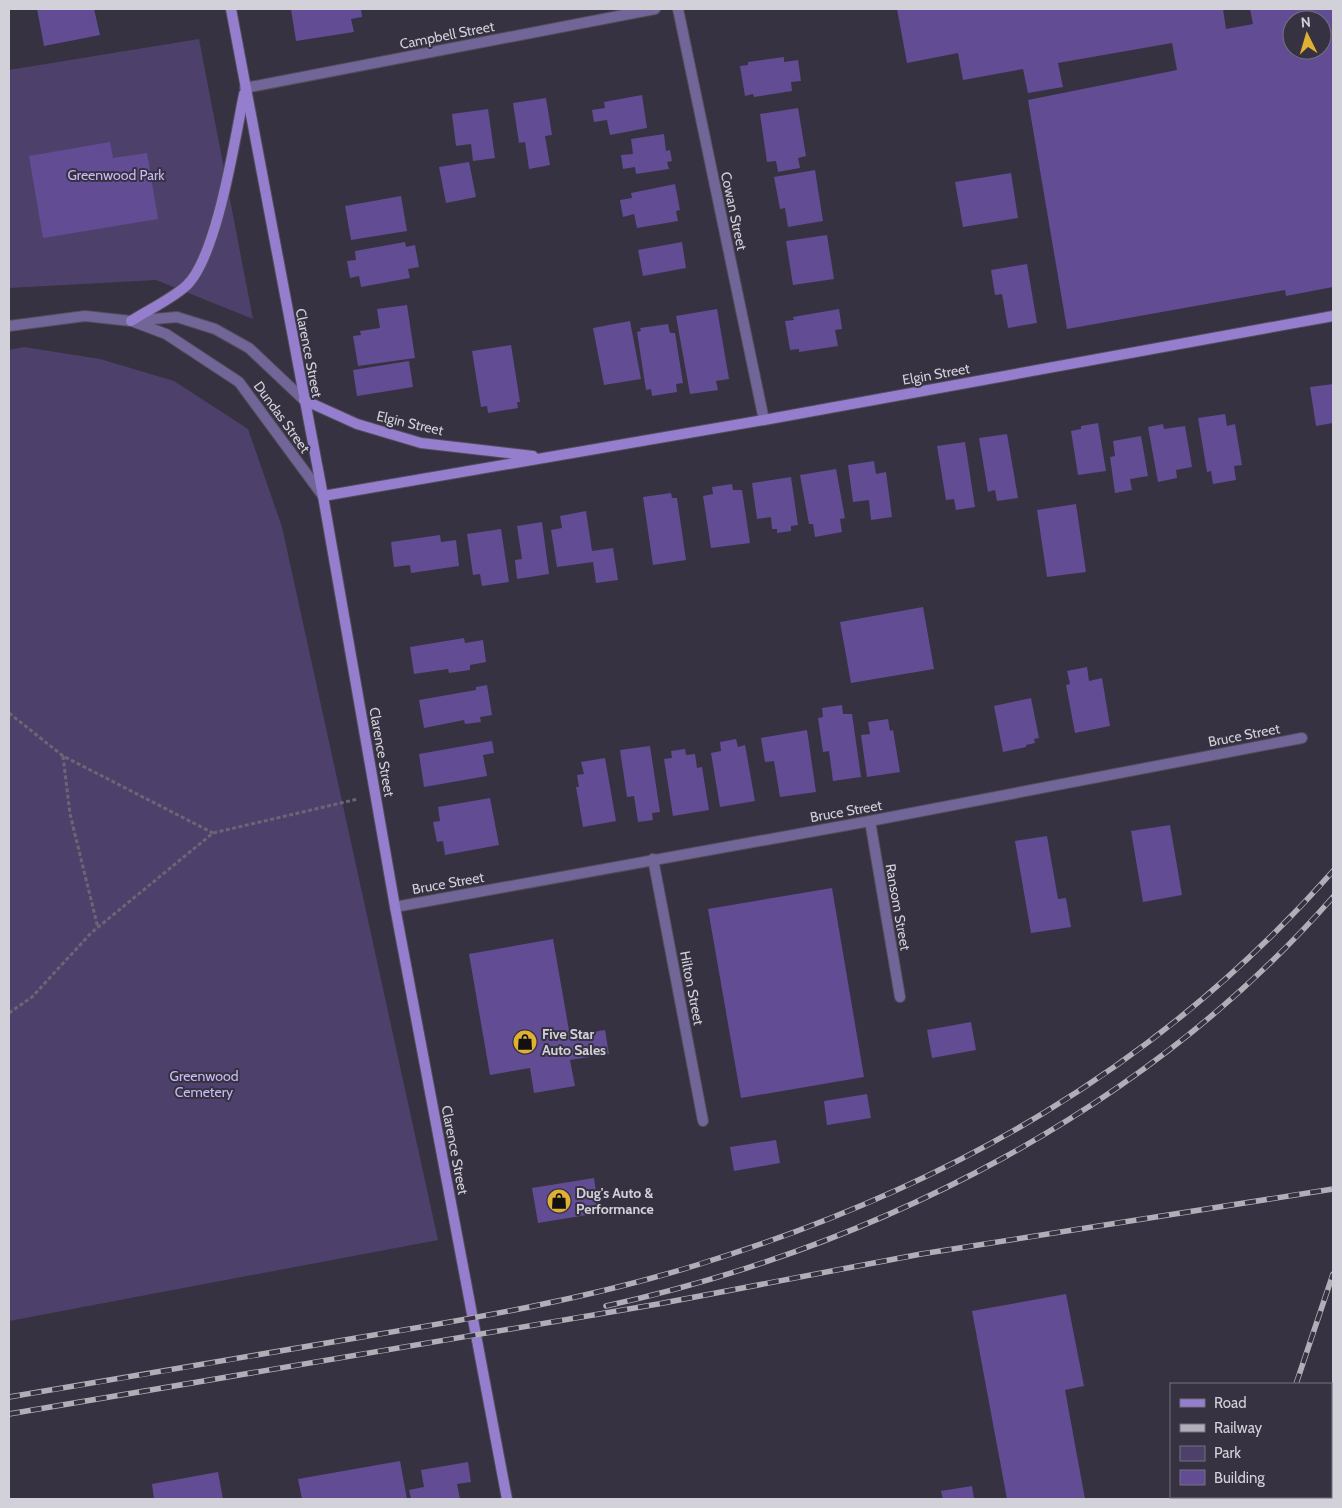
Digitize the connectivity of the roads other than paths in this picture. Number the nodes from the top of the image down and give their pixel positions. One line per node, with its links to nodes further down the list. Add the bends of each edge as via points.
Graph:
1 (231, 9): 4 (main road, Clarence Street)
2 (655, 9): 4 (street, Campbell Street)
3 (678, 9): 9 (street, Cowan Street)
4 (245, 88): 6 (main road, via 227,181 202,266 186,286); 8 (main road, Clarence Street)
5 (1333, 316): 9 (main road, Elgin Street)
6 (131, 321): 7 (street, Dundas Street, via 85,316); 8 (street, Dundas Street, via 177,317 216,329 249,348); 11 (street, Dundas Street, via 166,334 239,382)
7 (9, 326)
8 (304, 400): 10 (main road, Elgin Street, via 357,424 421,443); 11 (main road, Clarence Street)
9 (764, 420): 10 (main road, Elgin Street)
10 (544, 458): 11 (main road, Elgin Street)
11 (323, 496): 15 (main road, Clarence Street)
12 (1302, 738): 13 (street, Bruce Street)
13 (870, 821): 14 (street, Bruce Street); 16 (street, Ransom Street)
14 (653, 859): 15 (street, Bruce Street); 17 (street, Hilton Street)
15 (395, 907): 18 (main road, Clarence Street)
16 (900, 997)
17 (703, 1121)
18 (507, 1499)

